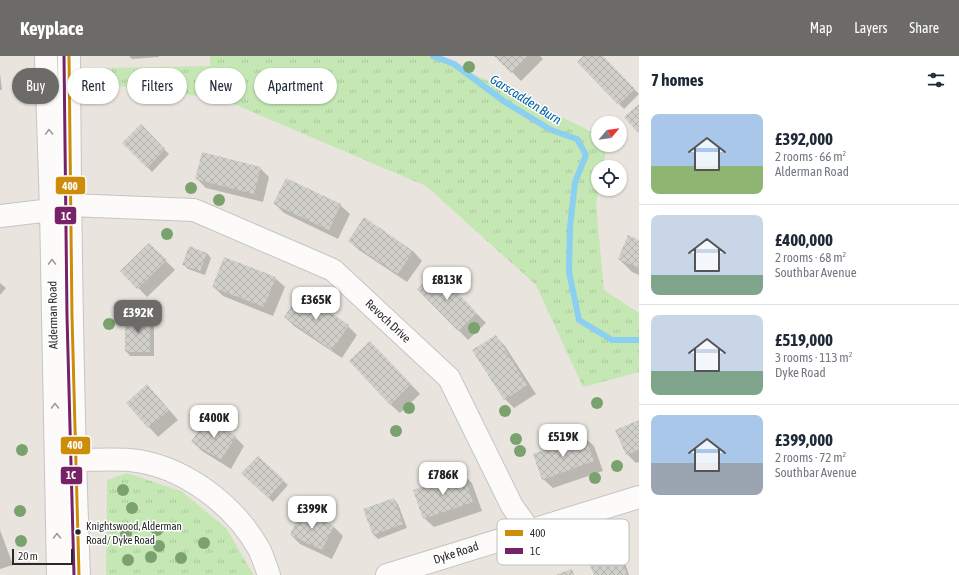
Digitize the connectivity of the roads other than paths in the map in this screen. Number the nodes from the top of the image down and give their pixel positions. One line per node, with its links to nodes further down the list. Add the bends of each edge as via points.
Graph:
1 (46, 56): 3 (street, Alderman Road, one-way to 1)
2 (69, 56): 3 (street, Alderman Road)
3 (60, 208): 4 (street, Revoch Drive); 5 (street, Alderman Road); 7 (street, Revoch Drive, via 194,210 333,270 449,378 512,506); 10 (street, Alderman Road, one-way to 3)
4 (0, 216)
5 (75, 460): 11 (street, Alderman Road); 12 (street, via 131,460 162,467 195,482 243,525 259,550)
6 (639, 497): 8 (street, Dyke Road)
7 (521, 519)
8 (566, 519)
9 (497, 540): 13 (street, Dyke Road)
10 (58, 575)
11 (79, 575)
12 (269, 575)
13 (387, 575)

